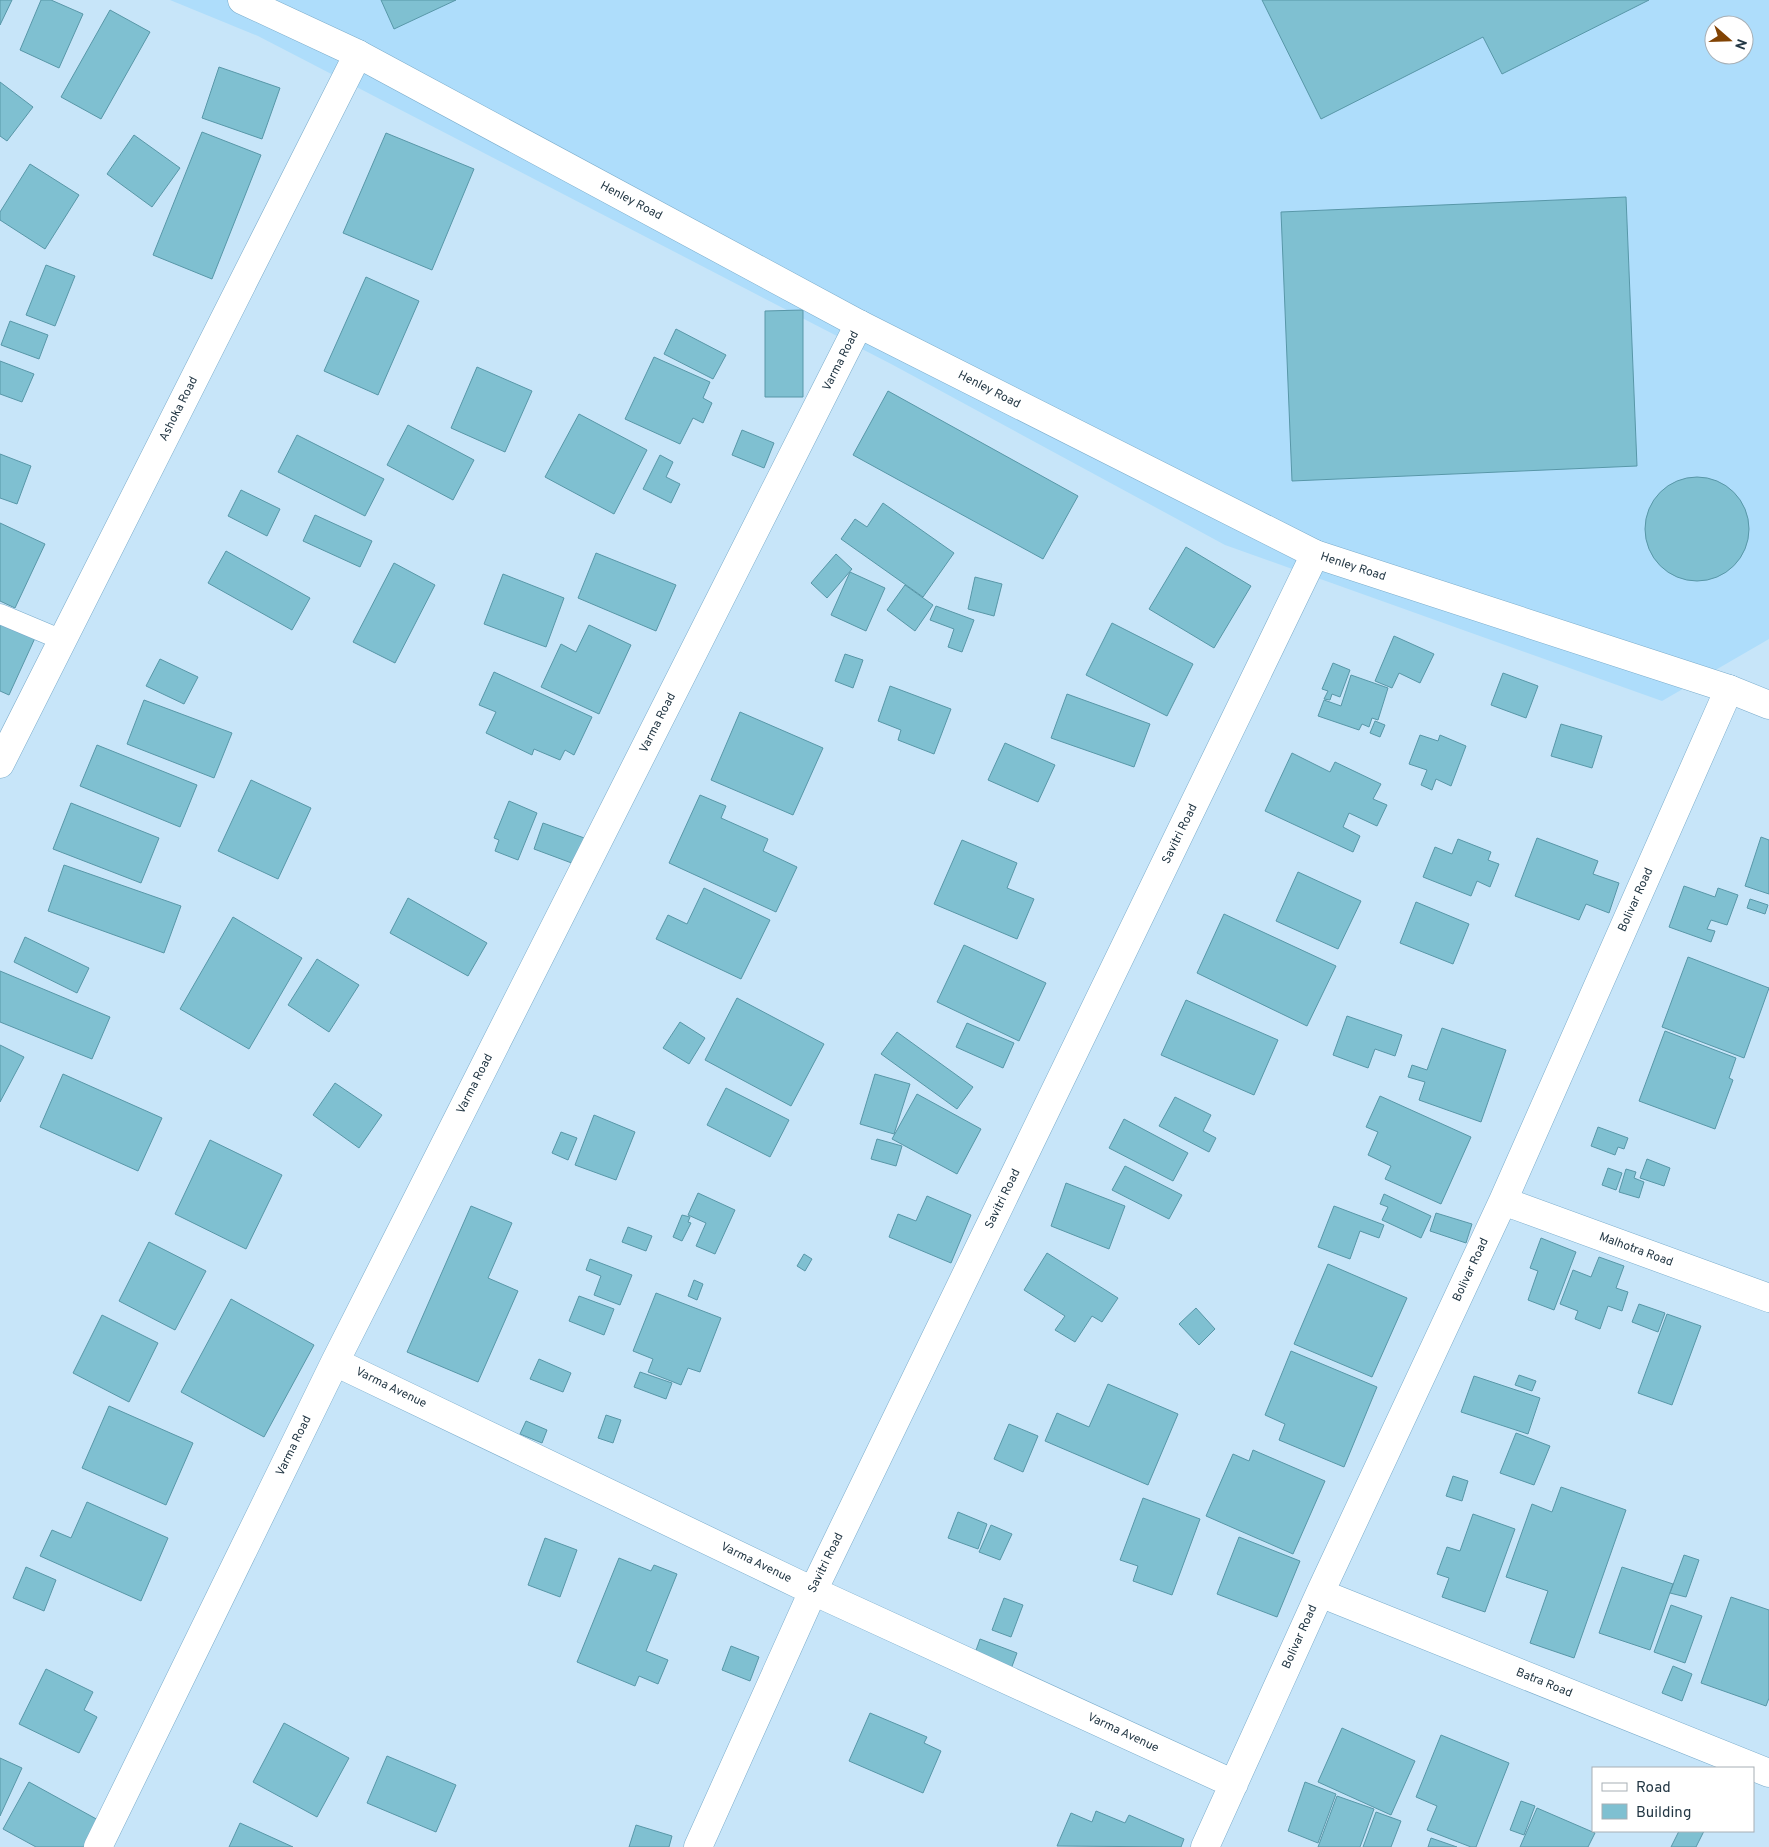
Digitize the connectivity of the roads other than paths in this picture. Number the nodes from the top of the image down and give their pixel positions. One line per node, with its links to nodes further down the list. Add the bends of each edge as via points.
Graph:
1 (242, 0): 2 (street, Henley Road)
2 (358, 54): 3 (street, Henley Road); 6 (street, Ashoka Road)
3 (859, 324): 4 (street, Henley Road); 12 (street, Varma Road)
4 (1315, 554): 7 (street, Henley Road); 13 (street, Savitri Road)
5 (0, 614): 6 (lane)
6 (62, 640): 9 (street, Ashoka Road)
7 (1729, 689): 8 (street, Henley Road); 10 (street, Bolivar Road)
8 (1769, 705)
9 (0, 764)
10 (1503, 1201): 11 (street, Malhotra Road); 14 (street, Bolivar Road)
11 (1769, 1298)
12 (335, 1362): 13 (street, Varma Avenue); 17 (street, Varma Road)
13 (813, 1591): 16 (street, Varma Avenue); 18 (street, Savitri Road)
14 (1320, 1593): 15 (street, Batra Road); 16 (street, Bolivar Road)
15 (1769, 1773)
16 (1234, 1784): 19 (street, Bolivar Road)
17 (98, 1847)
18 (698, 1847)
19 (1205, 1847)

